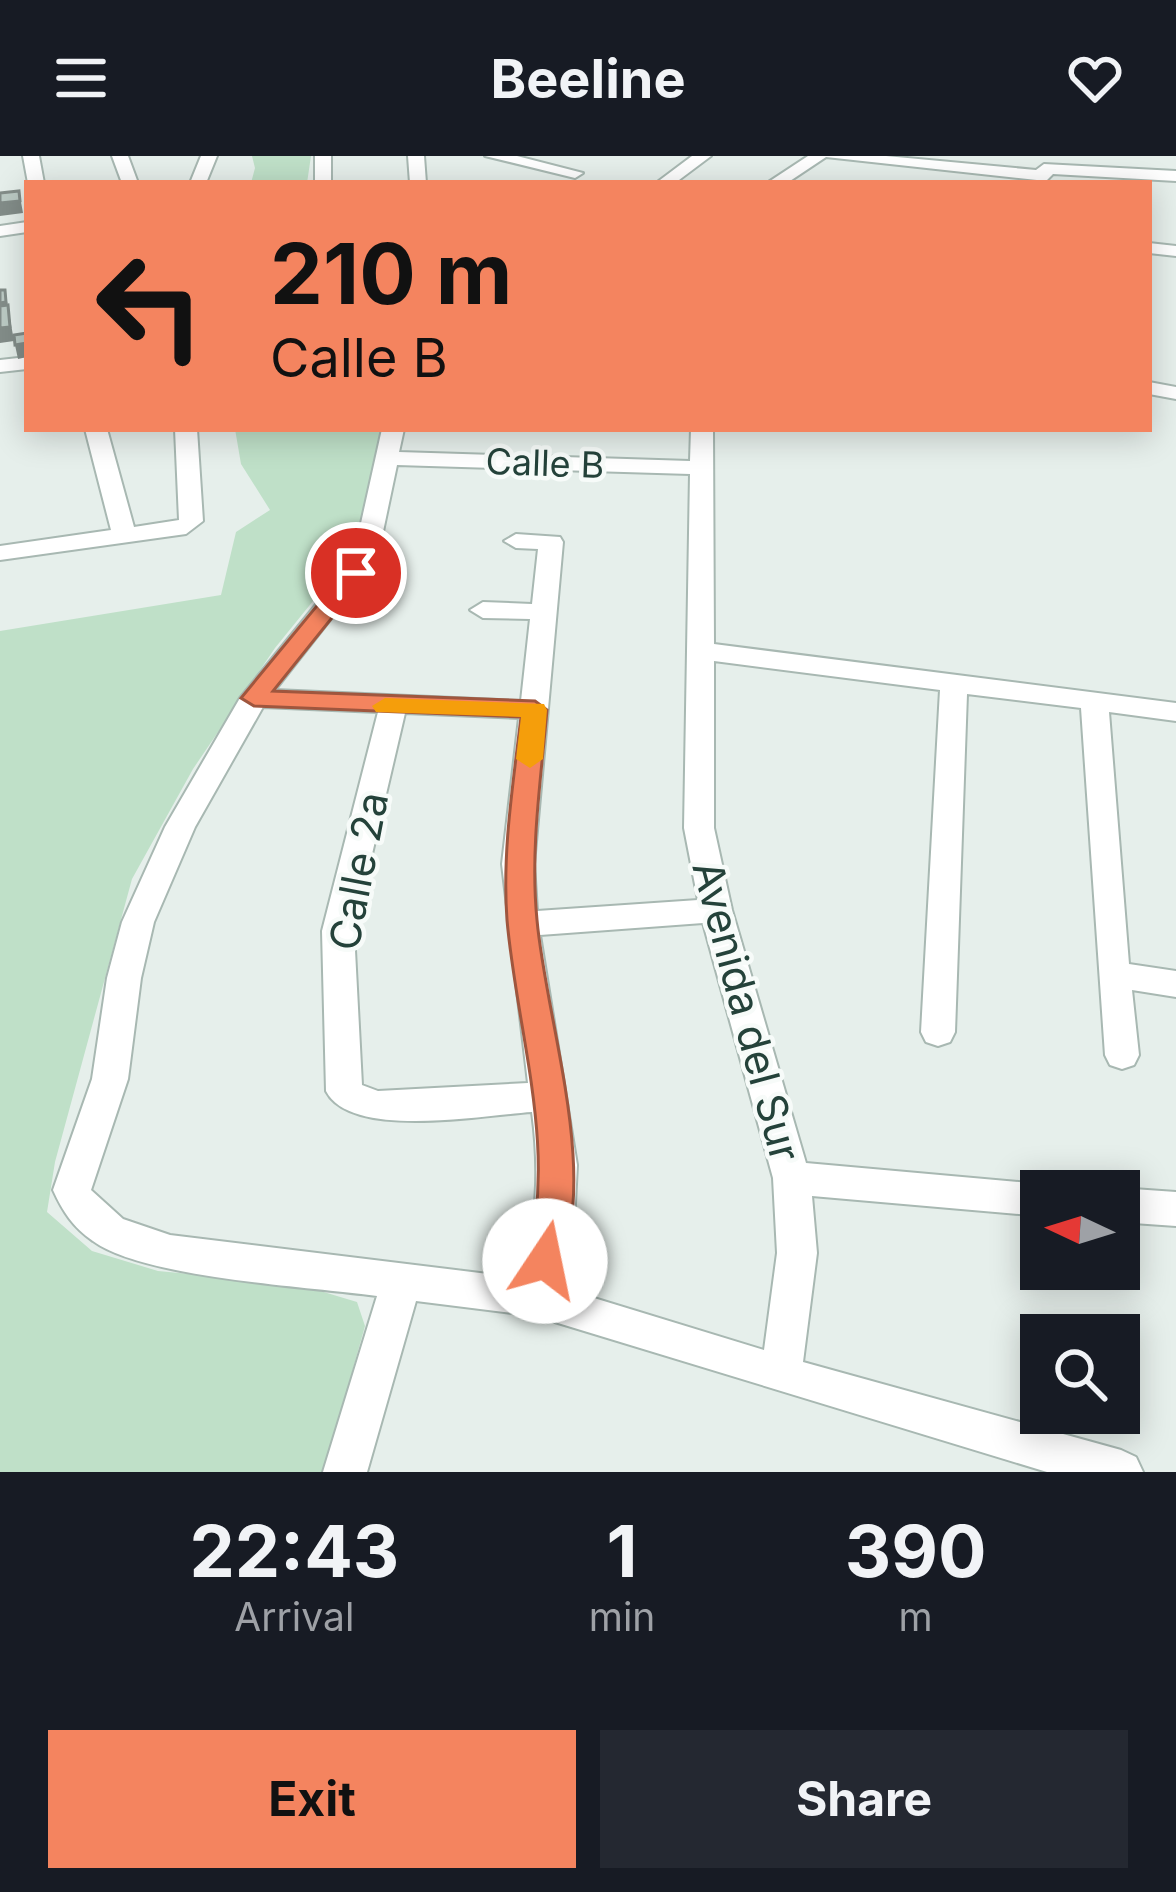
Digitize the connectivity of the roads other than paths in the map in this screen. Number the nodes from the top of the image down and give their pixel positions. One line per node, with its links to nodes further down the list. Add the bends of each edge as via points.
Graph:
1 (494, 156): 9 (street)
2 (672, 156): 5 (street)
3 (834, 156): 7 (street)
4 (1172, 156): 10 (street)
5 (698, 159): 11 (street)
6 (813, 160): 12 (street); 13 (street)
7 (930, 161): 8 (street)
8 (1044, 171): 10 (street)
9 (576, 174)
10 (1176, 175)
11 (666, 180)
12 (780, 180)
13 (934, 180)
14 (97, 432): 19 (street)
15 (186, 432): 19 (street, via 191,521)
16 (702, 432): 18 (street, Avenida del Sur)
17 (390, 444): 18 (street, Calle B); 26 (street, via 362,566)
18 (702, 468): 24 (street, Avenida del Sur)
19 (124, 535): 21 (street)
20 (516, 541): 23 (street, via 551,542)
21 (0, 553)
22 (483, 610): 23 (street)
23 (544, 612): 29 (street)
24 (702, 651): 25 (street); 31 (street, Avenida del Sur, via 699,828)
25 (954, 682): 27 (street); 35 (street)
26 (254, 698): 28 (street); 42 (street, via 180,827 139,922 110,1079 72,1190 90,1218 156,1249)
27 (1094, 701): 30 (street); 33 (street)
28 (393, 707): 29 (street); 37 (street, Calle 2a, via 338,931 344,1091 378,1106)
29 (535, 710): 32 (street, via 518,864)
30 (1176, 712)
31 (716, 910): 32 (street); 38 (street, Avenida del Sur)
32 (522, 924): 37 (street)
33 (1113, 974): 34 (street); 36 (street)
34 (1176, 984)
35 (938, 1033)
36 (1122, 1055)
37 (548, 1096): 43 (street, via 558,1165 555,1223)
38 (792, 1178): 39 (street); 44 (street, Avenida del Sur, via 797,1253)
39 (1020, 1198)
40 (1140, 1206): 41 (street)
41 (1176, 1209)
42 (402, 1279): 43 (street); 45 (street)
43 (535, 1298): 44 (street)
44 (781, 1376): 46 (street)
45 (345, 1472)
46 (1121, 1472)

